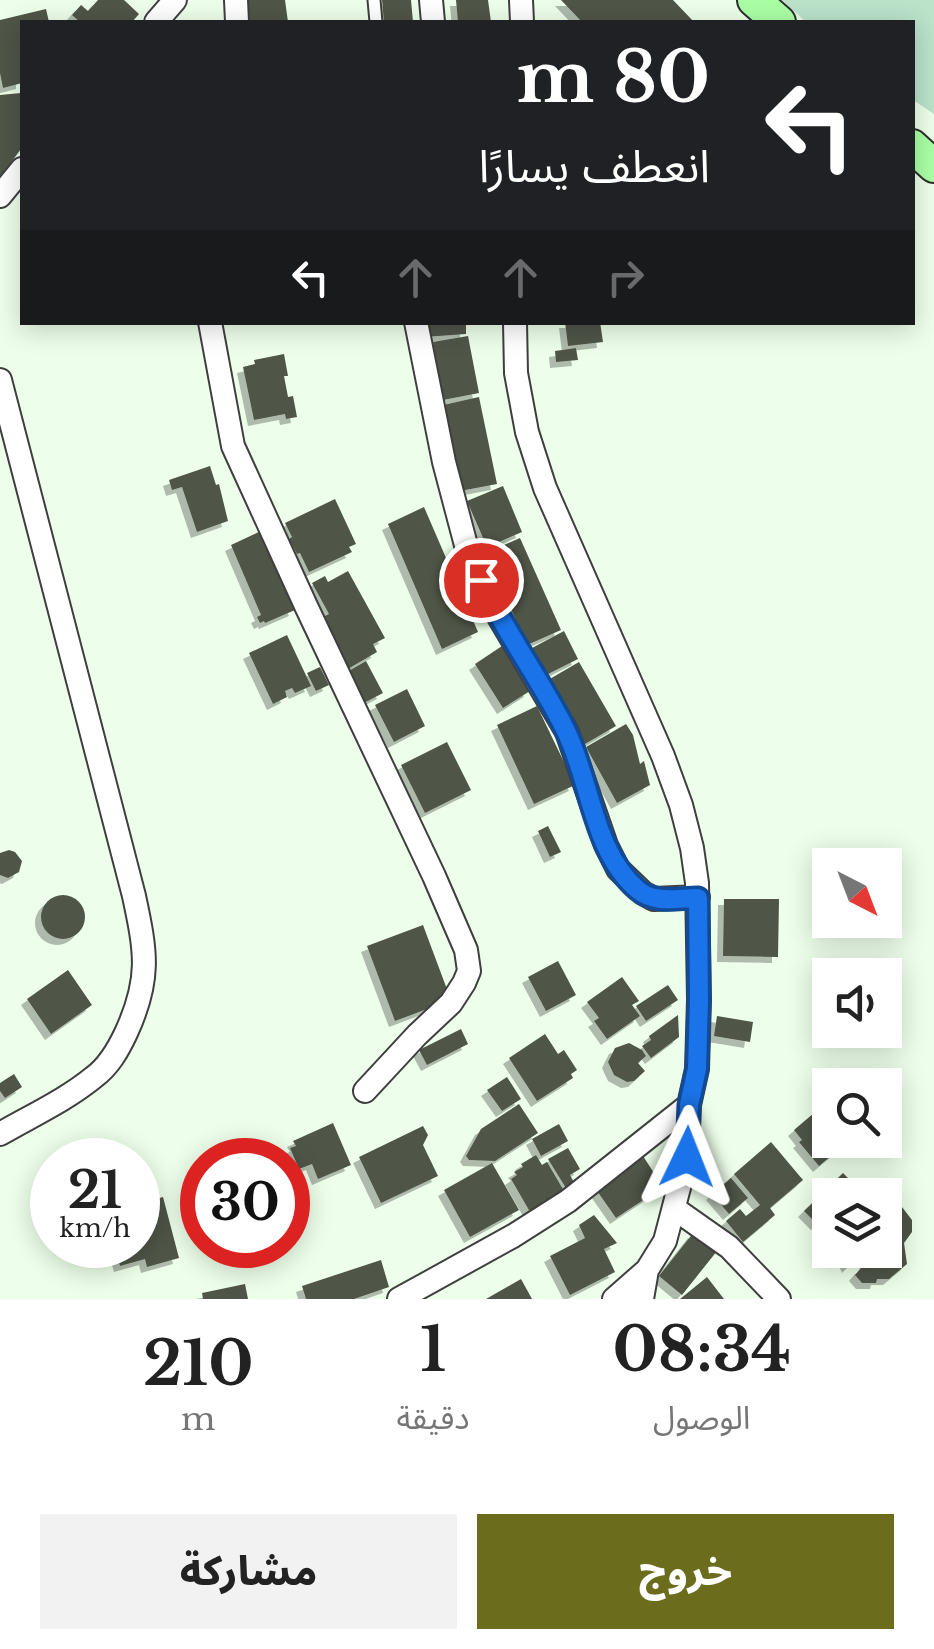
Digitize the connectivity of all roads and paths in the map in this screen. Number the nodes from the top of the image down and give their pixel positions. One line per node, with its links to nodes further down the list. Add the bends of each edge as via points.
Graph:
1 (174, 0): 3 (street)
2 (754, 0): 4 (main road)
3 (158, 20)
4 (778, 20)
5 (915, 149): 6 (main road)
6 (934, 166)
7 (20, 171): 8 (street)
8 (0, 196)
9 (211, 325): 14 (street, via 233,446 466,950 468,971 452,1003)
10 (417, 325): 13 (street, via 467,549 567,732 606,845 642,894)
11 (515, 325): 13 (street, via 527,432 681,805)
12 (0, 380): 16 (street, via 144,946 138,1006 115,1055 97,1076)
13 (698, 898): 15 (street, via 697,1069)
14 (365, 1092)
15 (689, 1105): 17 (street); 19 (street, via 568,1201)
16 (0, 1134)
17 (675, 1209): 18 (street); 22 (street, via 729,1247)
18 (648, 1270): 20 (street); 21 (street)
19 (399, 1299)
20 (614, 1299)
21 (642, 1299)
22 (779, 1299)

